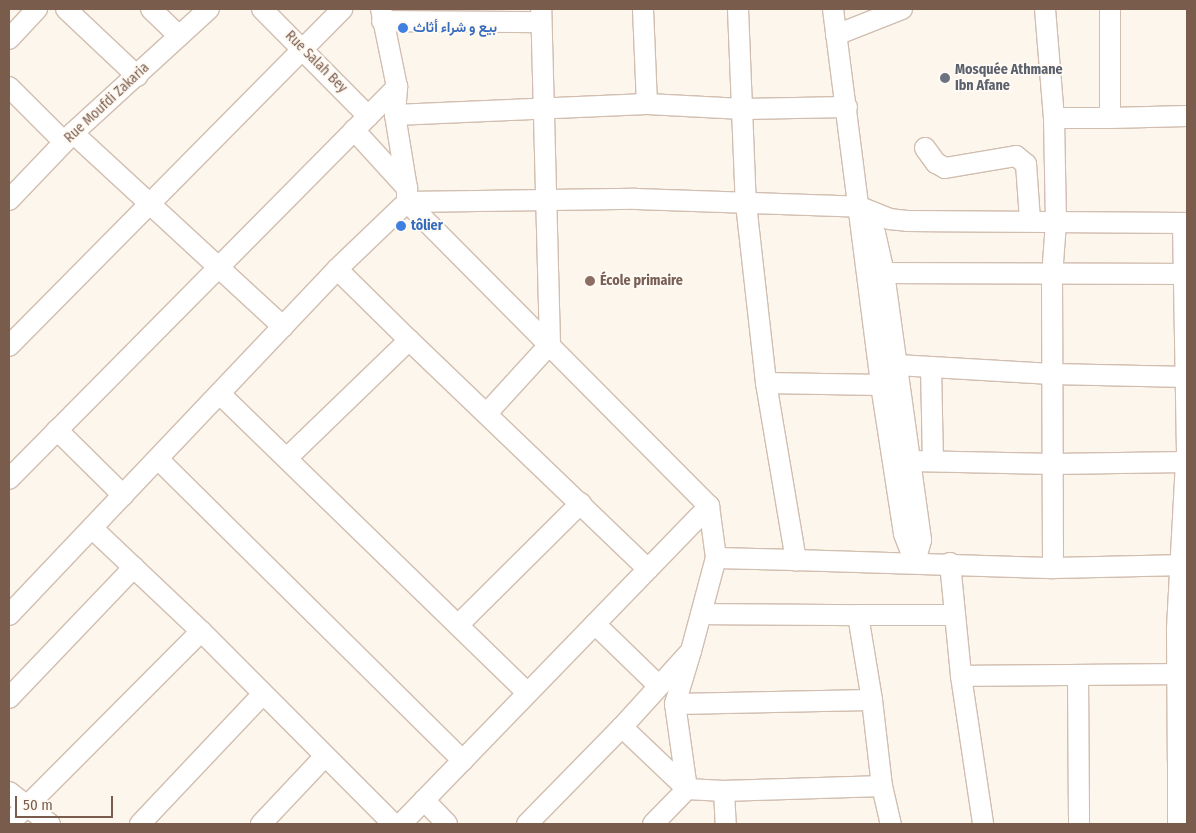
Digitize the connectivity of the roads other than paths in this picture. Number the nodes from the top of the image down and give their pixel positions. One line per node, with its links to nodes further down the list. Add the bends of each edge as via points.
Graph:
1 (37, 9): 17 (street)
2 (66, 9): 19 (street)
3 (151, 9): 16 (street)
4 (209, 9): 16 (street, Rue Moufdi Zakaria)
5 (262, 9): 18 (street, Rue Salah Bey)
6 (342, 9): 18 (street)
7 (643, 9): 22 (street)
8 (738, 9): 24 (street)
9 (833, 9): 15 (street)
10 (902, 9): 15 (street)
11 (1045, 9): 29 (street)
12 (1110, 9): 30 (street)
13 (381, 15): 14 (street); 21 (street)
14 (541, 15): 25 (street)
15 (836, 35): 23 (street)
16 (179, 36): 19 (street, Rue Moufdi Zakaria)
17 (9, 39)
18 (303, 47): 27 (street, Rue Salah Bey); 37 (street)
19 (137, 76): 32 (street, Rue Moufdi Zakaria)
20 (9, 87): 32 (street)
21 (397, 88): 26 (street); 27 (street)
22 (647, 104): 24 (street); 25 (street)
23 (847, 107): 24 (street); 39 (street)
24 (743, 109): 38 (street)
25 (545, 111): 26 (street); 35 (street)
26 (395, 115): 34 (street)
27 (368, 116): 31 (street)
28 (1187, 116): 30 (street)
29 (1054, 118): 30 (street); 41 (street)
30 (1110, 118)
31 (354, 130): 34 (street); 43 (street)
32 (69, 137): 36 (street, Rue Moufdi Zakaria); 37 (street)
33 (925, 148): 40 (street, via 936,163 945,168 1016,156 1026,164)
34 (407, 195): 35 (street); 44 (street); 50 (street)
35 (548, 198): 38 (street); 50 (street)
36 (9, 200)
37 (149, 204): 43 (street); 51 (street)
38 (746, 204): 39 (street); 56 (street)
39 (860, 208): 40 (street, via 888,219 907,221); 45 (street, via 875,233); 57 (street, via 860,236)
40 (1030, 220): 41 (street)
41 (1056, 223): 42 (street); 47 (street)
42 (1185, 223): 46 (street)
43 (217, 269): 48 (street); 60 (street)
44 (337, 269): 48 (street); 49 (street)
45 (884, 274): 47 (street); 52 (street)
46 (1185, 274): 47 (street); 55 (street)
47 (1052, 276): 54 (street)
48 (283, 327): 58 (street)
49 (409, 340): 59 (street); 61 (street)
50 (550, 344): 59 (street); 70 (street)
51 (9, 346)
52 (897, 365): 53 (street); 63 (street)
53 (931, 367): 54 (street); 64 (street)
54 (1052, 374): 55 (street); 66 (street)
55 (1186, 377): 65 (street)
56 (766, 383): 57 (street); 73 (street)
57 (880, 385): 74 (street, via 904,534)
58 (220, 394): 61 (street); 62 (street)
59 (487, 413): 69 (street)
60 (57, 430): 67 (street); 68 (street)
61 (287, 458): 85 (street)
62 (158, 459): 68 (street); 100 (street)
63 (911, 461): 64 (street); 74 (street, via 921,540)
64 (932, 461): 66 (street)
65 (1187, 462): 66 (street); 76 (street)
66 (1053, 464): 78 (street)
67 (9, 479)
68 (123, 495): 71 (street)
69 (581, 503): 79 (street); 85 (street)
70 (709, 506): 72 (street); 79 (street)
71 (92, 528): 77 (street); 81 (street)
72 (716, 558): 73 (street); 80 (street)
73 (796, 560): 74 (street)
74 (915, 562): 75 (street)
75 (950, 563): 78 (street); 83 (street)
76 (1184, 565): 78 (street); 86 (street)
77 (134, 567): 87 (street); 95 (street)
78 (1053, 568)
79 (648, 569): 84 (street)
80 (701, 614): 82 (street); 88 (street)
81 (9, 615)
82 (858, 615): 83 (street); 96 (street)
83 (954, 615): 91 (street)
84 (595, 624): 92 (street); 93 (street)
85 (458, 625): 93 (street)
86 (1182, 630): 89 (street)
87 (201, 631): 94 (street); 107 (street)
88 (691, 652): 92 (street); 97 (street)
89 (1176, 674): 90 (street); 101 (street)
90 (1078, 675): 91 (street); 120 (street)
91 (961, 676): 119 (street)
92 (658, 685): 98 (street)
93 (526, 692): 100 (street)
94 (263, 694): 99 (street); 110 (street)
95 (9, 698)
96 (872, 700): 97 (street); 102 (street)
97 (675, 704): 103 (street)
98 (622, 727): 103 (street); 115 (street)
99 (325, 756): 111 (street); 112 (street)
100 (463, 761): 106 (street)
101 (1183, 762): 121 (street)
102 (882, 786): 104 (street); 118 (street)
103 (687, 788): 104 (street); 116 (street)
104 (724, 791): 117 (street)
105 (9, 792): 107 (street)
106 (424, 800): 113 (street); 114 (street)
107 (28, 807): 108 (street); 109 (street)
108 (9, 824)
109 (50, 824)
110 (140, 824)
111 (261, 824)
112 (393, 824)
113 (401, 824)
114 (447, 824)
115 (527, 824)
116 (653, 824)
117 (726, 824)
118 (891, 824)
119 (983, 824)
120 (1079, 824)
121 (1178, 824)

